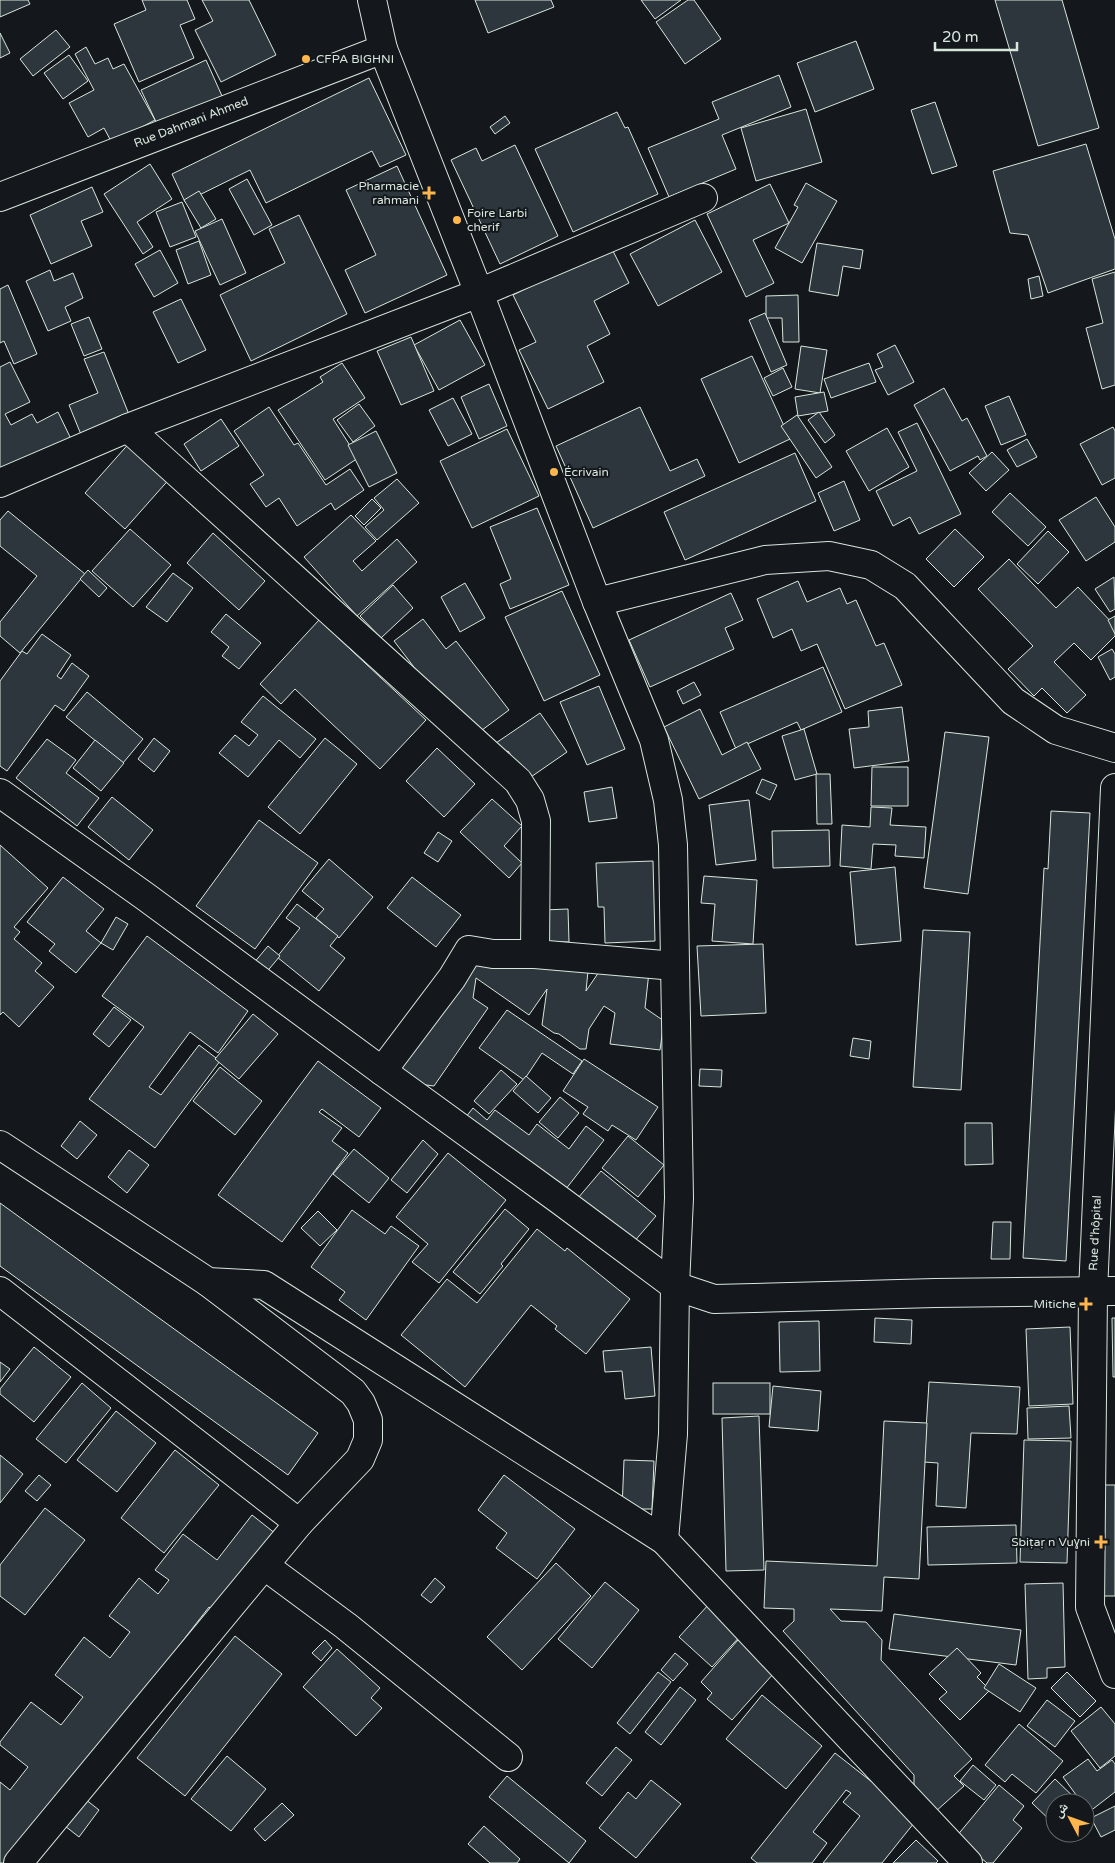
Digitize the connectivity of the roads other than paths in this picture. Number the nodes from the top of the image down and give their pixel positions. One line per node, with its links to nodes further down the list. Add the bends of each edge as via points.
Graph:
1 (372, 0): 2 (street)
2 (383, 49): 3 (street, Rue Dahmani Ahmed); 5 (street)
3 (0, 197)
4 (703, 198): 5 (street)
5 (480, 293): 6 (street); 8 (street)
6 (128, 428): 7 (street); 12 (street, via 518,780 530,800 536,821)
7 (0, 483)
8 (597, 602): 9 (street, via 765,560 829,556 871,566 905,586 1013,701 1056,730); 13 (street, via 654,740 668,800 673,845)
9 (1115, 748)
10 (1115, 788): 19 (street, Rue d'hôpital)
11 (0, 793): 14 (street)
12 (535, 954): 13 (street); 14 (street, via 493,954 469,950 452,978)
13 (675, 966): 17 (street, via 680,1198)
14 (382, 1071): 17 (street)
15 (0, 1145): 16 (street)
16 (208, 1282): 20 (street, via 353,1392 368,1420 368,1440 360,1459); 21 (street, via 264,1285)
17 (675, 1286): 19 (street, via 714,1299); 21 (street, via 673,1434)
18 (0, 1291): 20 (street)
19 (1104, 1292): 23 (street, Rue d'hôpital, via 1090,1607)
20 (299, 1523): 22 (street)
21 (664, 1540): 26 (street)
22 (265, 1566): 24 (street, via 346,1626); 25 (street)
23 (1115, 1674)
24 (508, 1757)
25 (18, 1863)
26 (968, 1863)

